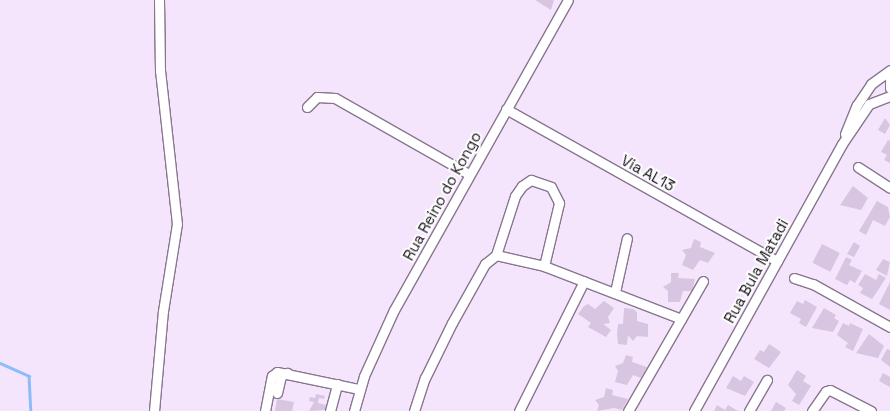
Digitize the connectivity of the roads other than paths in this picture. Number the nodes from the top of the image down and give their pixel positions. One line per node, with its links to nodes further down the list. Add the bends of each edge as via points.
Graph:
1 (159, 0): 28 (street, via 160,72 177,224 163,311)
2 (568, 0): 8 (street, Rua Reino do Kongo)
3 (890, 70): 9 (street, Rua Bula Matadi, via 876,78 865,92 848,124)
4 (890, 76): 5 (street)
5 (890, 88)
6 (890, 96): 9 (street, Rua Bula Matadi, via 869,104)
7 (307, 107): 11 (street, via 317,97 335,98)
8 (506, 109): 11 (street, Rua Reino do Kongo); 15 (street, Via AL13)
9 (842, 144): 15 (street, Rua Bula Matadi)
10 (858, 167): 12 (street)
11 (469, 174): 26 (street, Rua Reino do Kongo, via 394,310)
12 (890, 188)
13 (627, 238): 20 (street)
14 (496, 255): 16 (street); 16 (street, via 515,196 531,180 552,187 559,203); 32 (street, via 484,264 452,323 425,378)
15 (777, 260): 35 (street, Rua Bula Matadi)
16 (544, 266): 18 (street)
17 (794, 278): 22 (street, via 813,284)
18 (584, 281): 20 (street); 33 (street)
19 (703, 281): 21 (street)
20 (615, 292): 21 (street)
21 (681, 319): 34 (street)
22 (890, 327)
23 (281, 375): 25 (street); 27 (street); 29 (street, via 272,376)
24 (767, 380): 36 (street)
25 (336, 384): 26 (street); 30 (street)
26 (359, 389): 31 (street, Rua Reino do Kongo)
27 (277, 393)
28 (154, 411)
29 (266, 411)
30 (330, 411)
31 (354, 411)
32 (414, 411)
33 (519, 411)
34 (628, 411)
35 (694, 411)
36 (749, 411)
37 (812, 411): 38 (street, via 830,390)
38 (871, 411)

